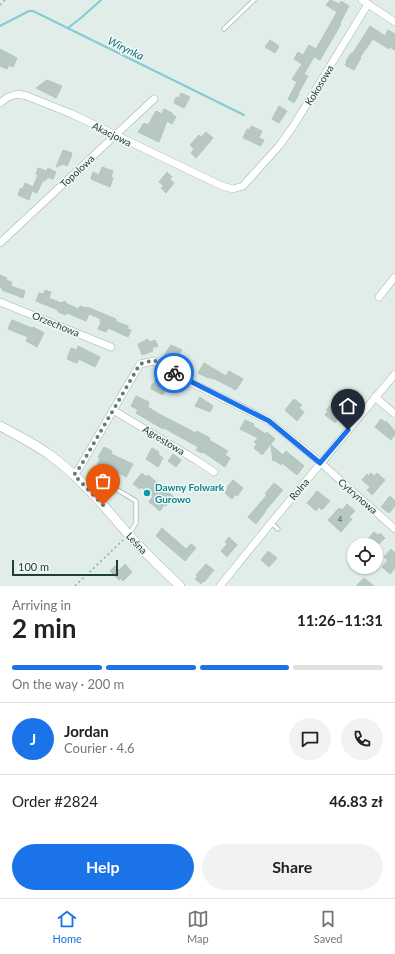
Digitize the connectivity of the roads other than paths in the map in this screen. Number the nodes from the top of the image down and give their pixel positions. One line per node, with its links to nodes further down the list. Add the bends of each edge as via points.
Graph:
1 (254, 0): 4 (lane)
2 (365, 2): 3 (street); 8 (street, Kokosowa, via 294,125 265,163 243,186 233,189)
3 (395, 22)
4 (224, 29)
5 (154, 98): 7 (street, Topolowa)
6 (0, 103): 7 (street, Akacjowa, via 18,94 27,96)
7 (115, 135): 8 (street, Akacjowa); 9 (street, Topolowa)
8 (222, 186)
9 (0, 243)
10 (395, 277): 11 (street)
11 (379, 297)
12 (0, 302): 13 (street, Orzechowa)
13 (111, 347)
14 (395, 374): 15 (street, Rolna)
15 (375, 397): 17 (street); 19 (street, Rolna)
16 (113, 410): 19 (street, via 140,364 154,360 186,380 269,421); 20 (street, Agrestowa); 21 (street)
17 (395, 414)
18 (0, 426): 21 (street, Leśna, via 23,438)
19 (320, 463): 23 (street, Rolna); 25 (street, Cytrynowa)
20 (214, 472)
21 (74, 475): 26 (street, Leśna)
22 (96, 477): 26 (lane, via 136,501 136,523)
23 (271, 523): 24 (lane); 28 (street, Rolna)
24 (278, 529)
25 (395, 529)
26 (129, 534): 27 (street, Leśna)
27 (180, 586)
28 (220, 586)

